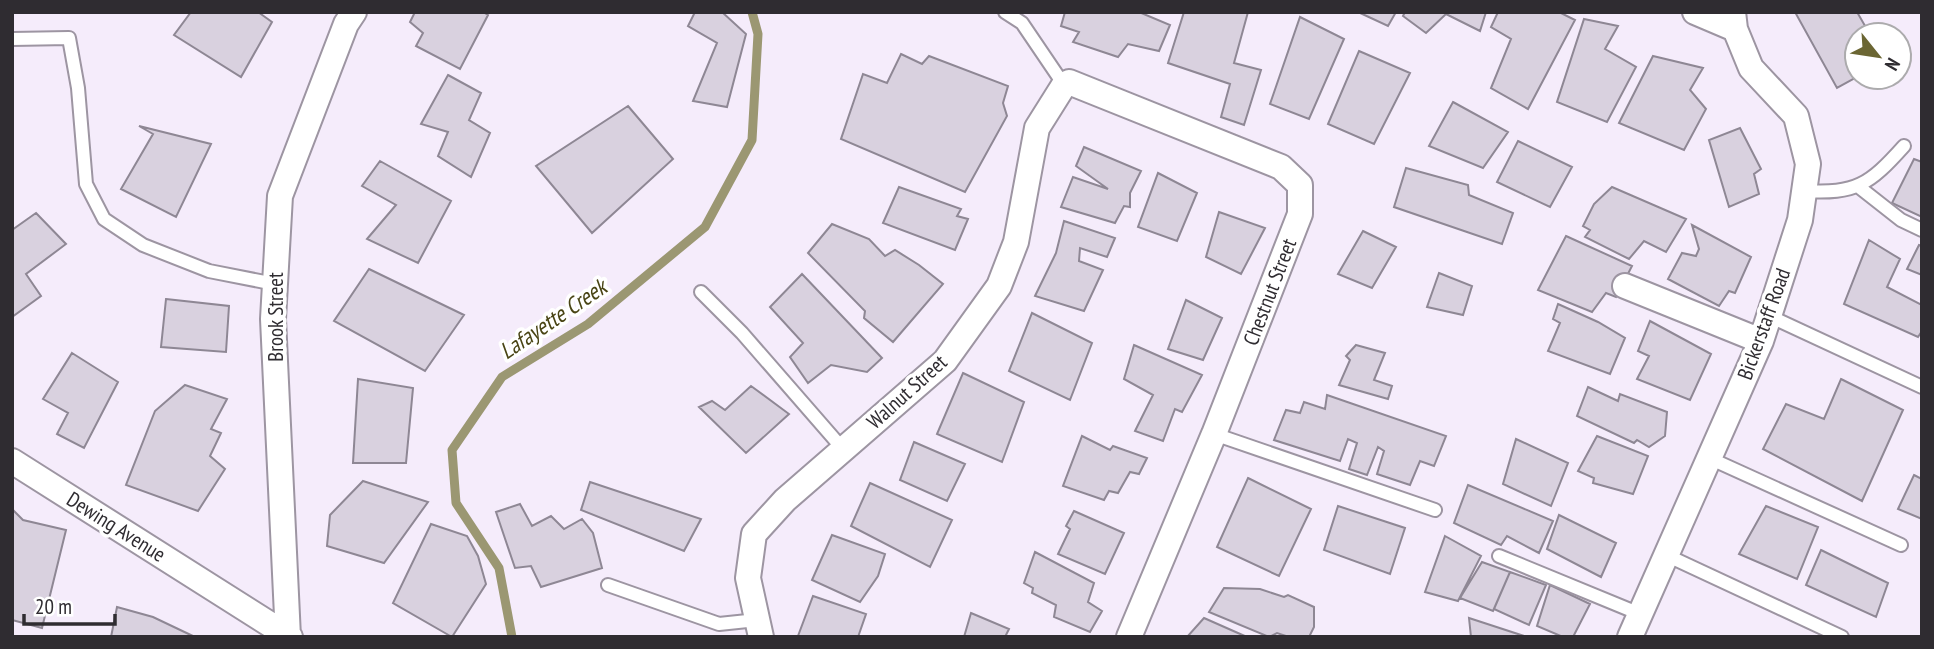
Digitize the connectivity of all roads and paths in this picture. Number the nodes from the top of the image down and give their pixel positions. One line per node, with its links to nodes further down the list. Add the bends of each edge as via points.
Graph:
1 (354, 12): 11 (street, Brook Street, via 280,196)
2 (1005, 12): 6 (lane, via 1023,23)
3 (1695, 12): 4 (street)
4 (1734, 20): 9 (street, Bickerstaff Road, via 1751,68 1796,116 1808,163)
5 (12, 39): 11 (lane, via 69,38 86,184 104,219 143,245 209,271)
6 (1063, 85): 17 (street, Chestnut Street, via 1069,82 1281,167 1300,185 1300,214); 18 (street, Walnut Street, via 1037,128 1016,242 999,286 945,361)
7 (1904, 146): 8 (lane)
8 (1859, 187): 9 (lane); 10 (lane, via 1901,220)
9 (1804, 191): 14 (street, Bickerstaff Road, via 1800,220)
10 (1922, 230)
11 (275, 284): 28 (street, Brook Street)
12 (1625, 286): 15 (street)
13 (701, 292): 18 (lane)
14 (1769, 316): 15 (street, Bickerstaff Road); 16 (lane)
15 (1761, 341): 19 (street, Bickerstaff Road)
16 (1922, 387)
17 (1214, 434): 21 (lane); 29 (street, Chestnut Street)
18 (843, 449): 27 (street, Walnut Street, via 754,534 748,578)
19 (1709, 458): 22 (lane); 23 (street, Bickerstaff Road)
20 (12, 461): 28 (street, Dewing Avenue)
21 (1435, 510)
22 (1901, 545)
23 (1666, 555): 26 (street, Bickerstaff Road); 31 (lane)
24 (1499, 556): 26 (lane)
25 (608, 585): 27 (lane, via 719,624)
26 (1640, 614): 30 (street, Bickerstaff Road)
27 (759, 628)
28 (289, 636)
29 (1129, 637)
30 (1630, 637)
31 (1842, 637)

